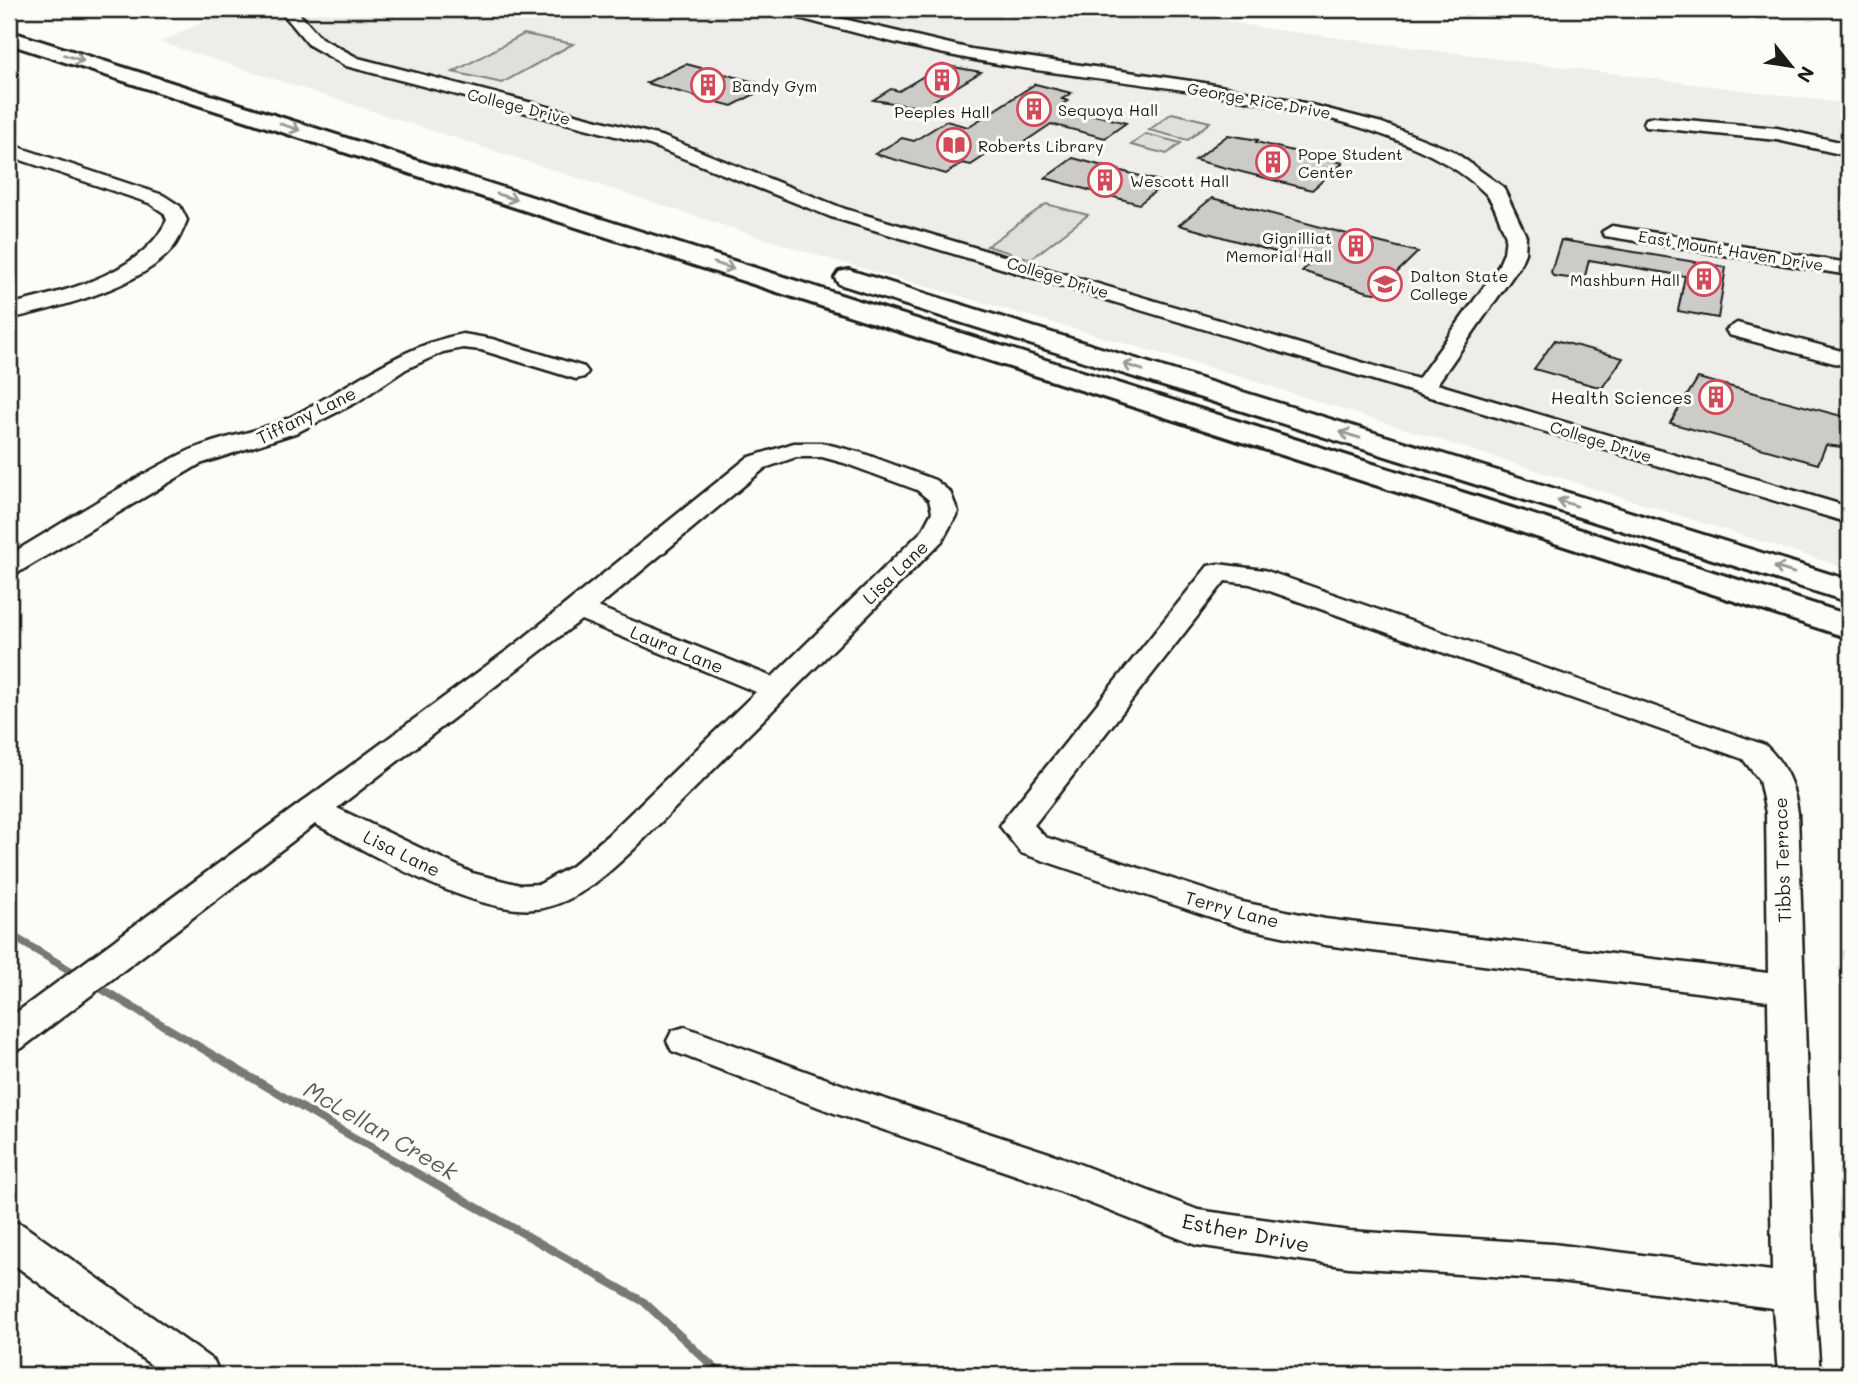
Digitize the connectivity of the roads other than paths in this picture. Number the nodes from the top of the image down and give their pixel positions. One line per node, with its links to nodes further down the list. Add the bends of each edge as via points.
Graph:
1 (288, 9): 14 (street, College Drive, via 308,38 352,62 657,141 838,213)
2 (782, 9): 14 (street, George Rice Drive, via 998,60 1314,108 1394,133 1451,160 1499,197 1513,222 1515,249 1505,272)
3 (9, 15): 18 (highway, one-way to 3)
4 (9, 37): 20 (highway, one-way to 20)
5 (1653, 123): 7 (street, via 1824,142)
6 (9, 150): 10 (street, via 156,199 173,210 177,220 164,245 150,258 83,290)
7 (1849, 150)
8 (1612, 232): 9 (street, East Mount Haven Drive)
9 (1849, 269)
10 (9, 312)
11 (1737, 330): 12 (street)
12 (1849, 360)
13 (576, 372): 16 (street, Tiffany Lane, via 484,344 463,341 437,346 289,427 191,459)
14 (1423, 388): 15 (street, College Drive)
15 (1849, 514)
16 (9, 566)
17 (1218, 572): 23 (street, Tibbs Terrace, via 1278,584 1754,752 1771,767 1782,813); 23 (street, Terry Lane, via 1016,826 1033,845 1240,914 1325,932)
18 (1849, 591)
19 (578, 609): 21 (street, Laura Lane); 21 (street, Lisa Lane, via 723,488 774,454 822,450 926,485 941,498 945,512 933,534); 22 (street, Lisa Lane)
20 (1849, 627)
21 (775, 689): 22 (street, Lisa Lane, via 620,843 574,883 538,897 483,890)
22 (314, 810): 24 (street, Lisa Lane, via 142,934)
23 (1785, 989): 27 (street, Tibbs Terrace)
24 (9, 1038)
25 (685, 1041): 27 (street, Esther Drive, via 1047,1169 1196,1227 1275,1241 1553,1262)
26 (9, 1238): 28 (street)
27 (1793, 1292): 29 (street, Tibbs Terrace)
28 (199, 1375)
29 (1799, 1375)

